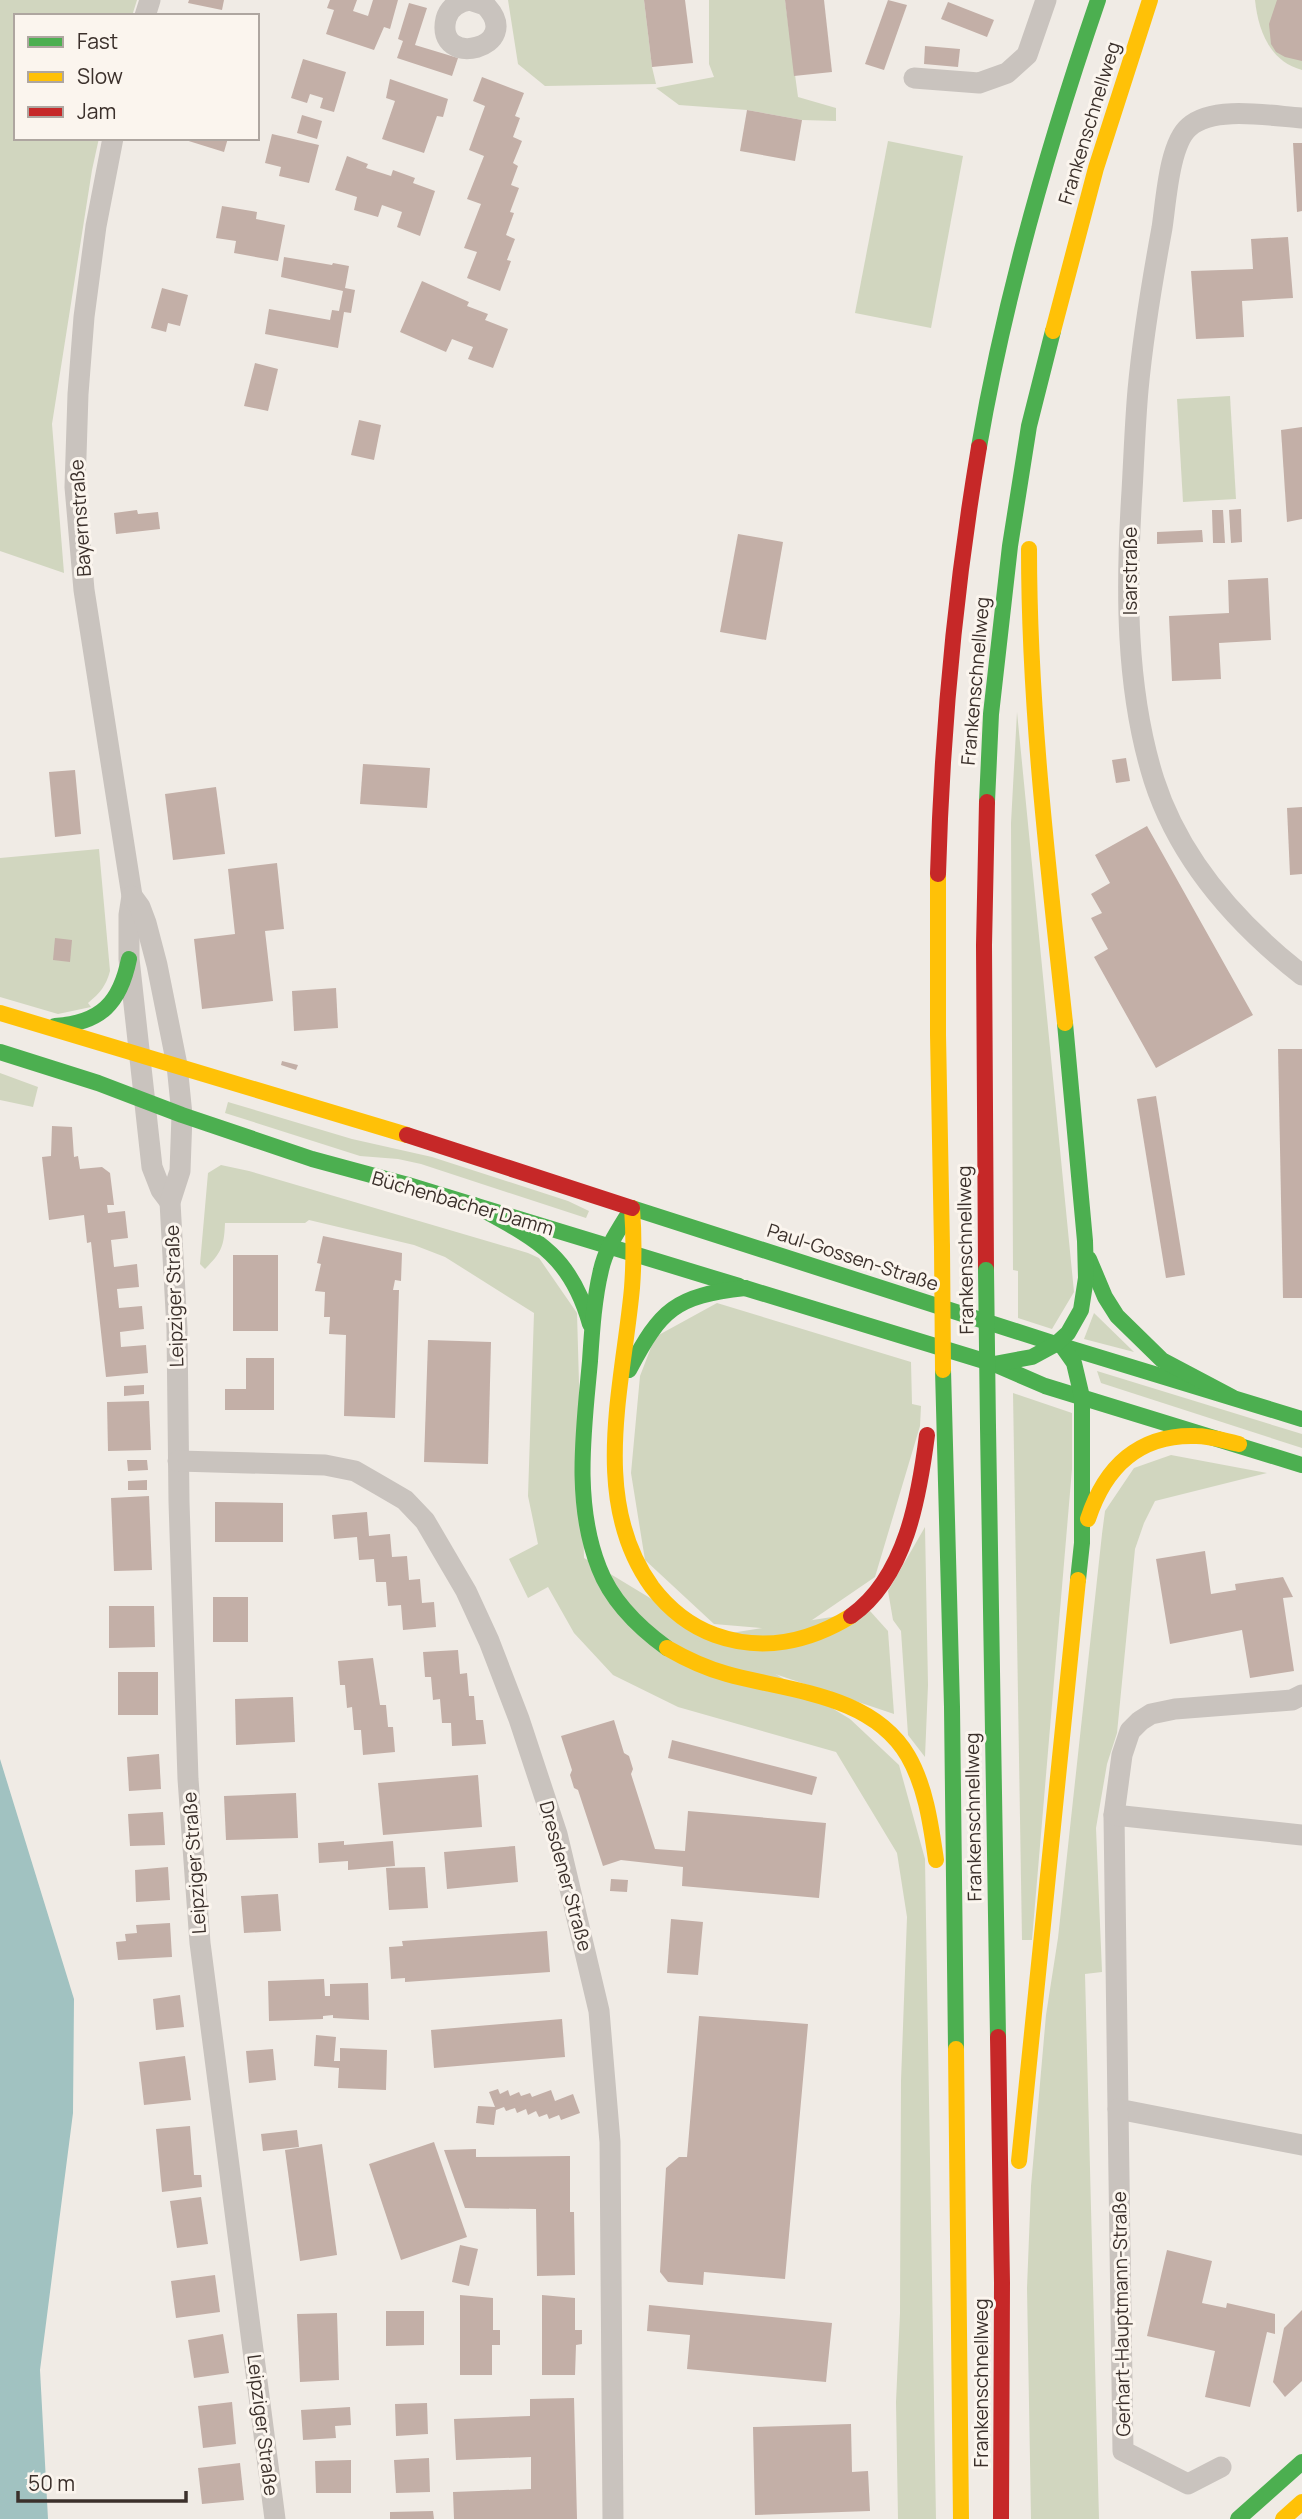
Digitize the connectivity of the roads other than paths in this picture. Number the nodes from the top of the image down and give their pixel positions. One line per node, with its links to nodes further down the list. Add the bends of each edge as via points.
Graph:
1 (1046, 0): 4 (street, via 1027,55 1007,74 979,83)
2 (1098, 0): 30 (main road, Frankenschnellweg, bridge, via 1035,195 989,391 948,683 937,927)
3 (1150, 0): 7 (main road, Frankenschnellweg, via 1096,168)
4 (914, 78)
5 (1302, 118): 12 (street, Isarstraße, via 1219,114 1195,122 1179,142 1138,390 1128,558 1129,617 1142,727 1154,778 1173,824 1214,892 1258,940)
6 (113, 140): 10 (street, Bayernstraße, via 85,317 75,487 84,590)
7 (1055, 325): 8 (main road); 45 (main road, Frankenschnellweg, bridge, via 1029,426 1010,546 991,714 986,828 986,1270)
8 (1051, 402)
9 (1029, 534): 23 (main road, via 1029,635 1037,758)
10 (132, 896): 11 (street, Bayernstraße); 17 (street, Bayernstraße, via 149,933)
11 (129, 959): 14 (main road, via 122,989 99,1015 75,1025); 16 (street, Bayernstraße)
12 (1302, 975)
13 (0, 1013): 14 (main road)
14 (33, 1024): 16 (main road)
15 (0, 1052): 18 (main road, Büchenbacher Damm)
16 (141, 1056): 17 (main road); 18 (street)
17 (177, 1065): 19 (street); 22 (main road)
18 (146, 1102): 19 (main road, Büchenbacher Damm); 20 (street, Leipziger Straße, via 152,1167)
19 (182, 1115): 20 (street, Leipziger Straße, via 180,1171); 21 (main road, Büchenbacher Damm, via 347,1170)
20 (170, 1202): 36 (street, Leipziger Straße)
21 (474, 1205): 24 (main road, Büchenbacher Damm); 27 (main road, via 544,1245 559,1259 582,1291)
22 (632, 1208): 24 (main road); 25 (main road); 28 (main road, Paul-Gossen-Straße)
23 (1085, 1241): 28 (main road, via 1082,1310); 33 (main road, via 1096,1279 1117,1316 1163,1360)
24 (609, 1247): 25 (main road, Büchenbacher Damm); 27 (main road, via 601,1269)
25 (634, 1255): 26 (main road, Büchenbacher Damm); 31 (main road)
26 (745, 1288): 29 (main road); 31 (main road, via 695,1294 668,1310 651,1328)
27 (592, 1335): 42 (main road, via 582,1454 599,1569 635,1622 662,1645 725,1674 802,1689 844,1703 878,1723 905,1750 930,1822)
28 (1059, 1345): 29 (main road, via 1032,1357); 32 (main road, via 1074,1363); 33 (main road, Paul-Gossen-Straße)
29 (994, 1364): 32 (main road)
30 (943, 1370): 31 (main road, via 917,1503 884,1580 859,1609 833,1626 800,1641 765,1646 722,1640 685,1621 656,1594 634,1561 621,1525 617,1485); 42 (main road, Frankenschnellweg)
31 (621, 1387)
32 (1082, 1397): 35 (main road); 38 (main road)
33 (1232, 1397): 34 (main road, Paul-Gossen-Straße)
34 (1302, 1419)
35 (1239, 1444): 37 (main road); 38 (main road, via 1176,1437 1128,1455 1103,1480)
36 (178, 1461): 49 (street, Leipziger Straße, via 188,1779 200,1943); 50 (street, Dresdener Straße, via 325,1465 355,1471 381,1486 405,1500 425,1521 489,1641 557,1834 599,2011 610,2142)
37 (1302, 1465)
38 (1082, 1544): 45 (main road, via 1019,2166)
39 (1302, 1695): 40 (street, Gerhart-Hauptmann-Straße, via 1292,1700 1175,1710 1140,1721 1130,1731 1122,1755)
40 (1114, 1815): 41 (street); 43 (street, Gerhart-Hauptmann-Straße)
41 (1302, 1835)
42 (955, 1975): 51 (main road, Frankenschnellweg)
43 (1118, 2109): 44 (street); 47 (street, Gerhart-Hauptmann-Straße, via 1124,2451 1188,2484)
44 (1302, 2146)
45 (1002, 2283): 52 (main road, Frankenschnellweg)
46 (1302, 2462): 53 (main road)
47 (1221, 2467)
48 (1302, 2502): 54 (main road)
49 (275, 2519)
50 (613, 2519)
51 (961, 2519)
52 (1001, 2519)
53 (1238, 2519)
54 (1283, 2519)

